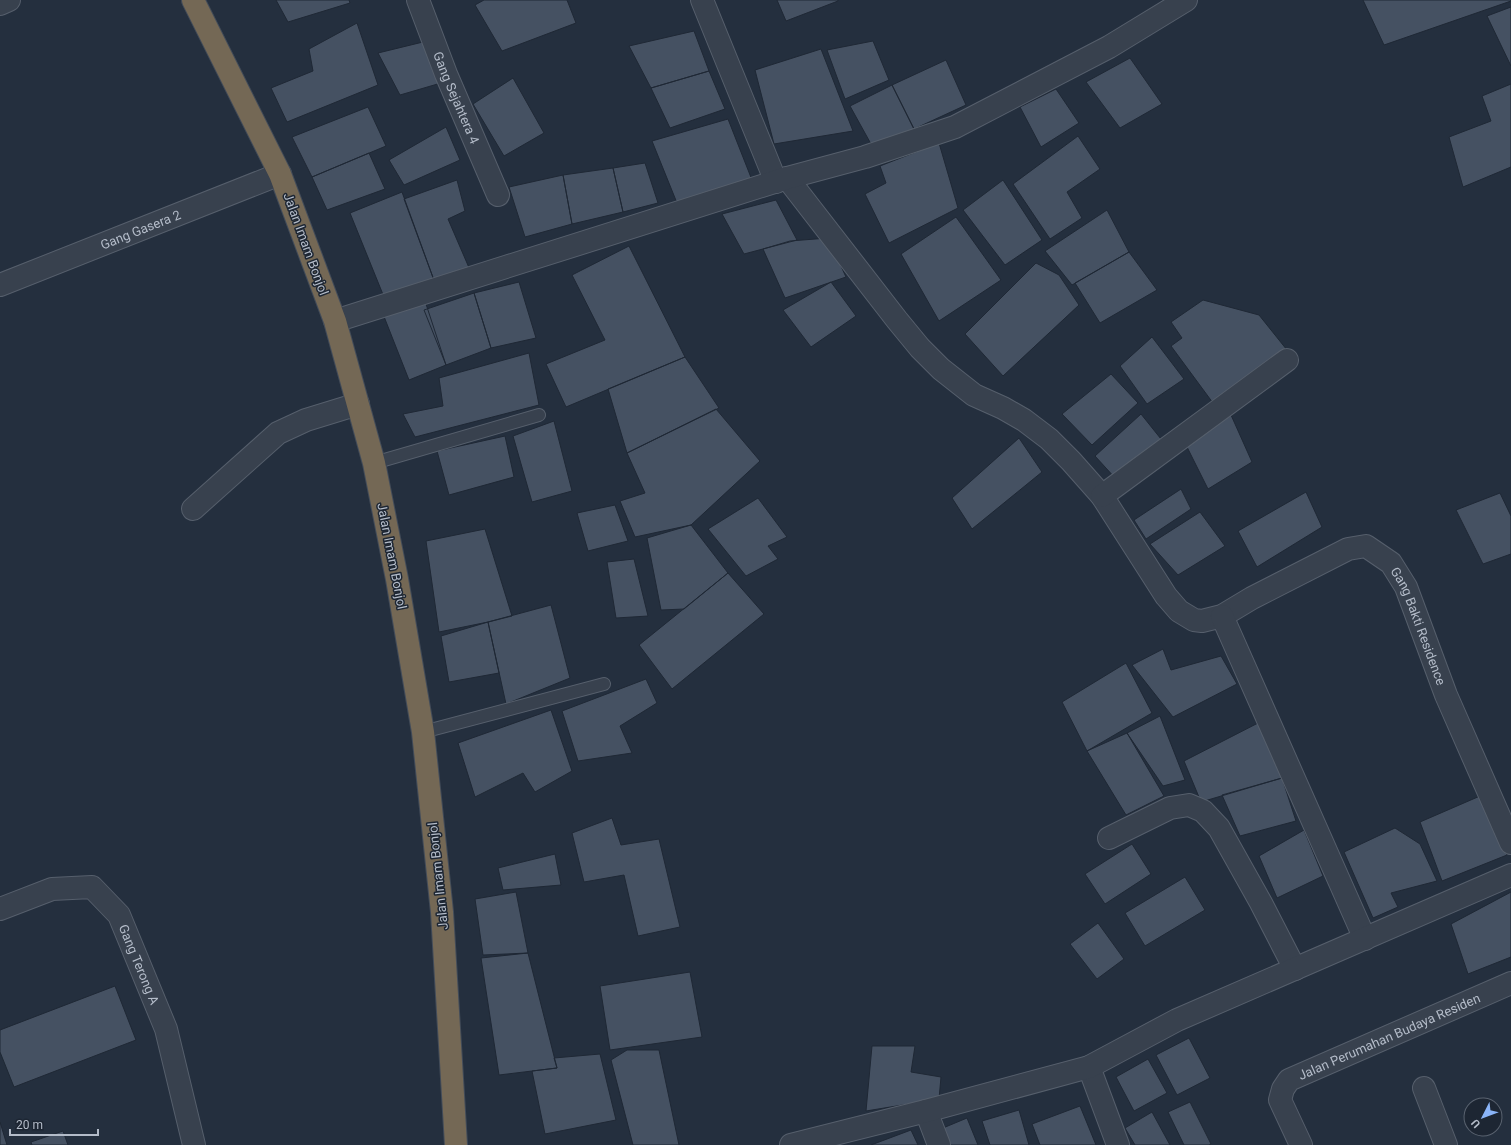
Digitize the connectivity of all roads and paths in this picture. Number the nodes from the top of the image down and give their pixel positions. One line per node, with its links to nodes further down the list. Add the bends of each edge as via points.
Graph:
1 (9, 0): 6 (street)
2 (193, 0): 7 (highway, Jalan Imam Bonjol)
3 (418, 0): 9 (street, Gang Sejahtera 4, via 446,74)
4 (702, 0): 8 (street)
5 (1186, 0): 8 (street, via 1108,47 955,127 865,157)
6 (0, 4)
7 (280, 174): 10 (street, Gang Gasera 2); 11 (highway, Jalan Imam Bonjol)
8 (781, 180): 11 (street); 16 (street, Gang Bakti Residence, via 920,348 941,369 974,395 1024,420 1049,439)
9 (498, 194)
10 (0, 285)
11 (335, 321): 13 (highway, Jalan Imam Bonjol)
12 (1287, 360): 16 (street)
13 (358, 404): 15 (highway, Jalan Imam Bonjol); 17 (street, via 306,420 278,433)
14 (539, 415): 15 (lane)
15 (374, 463): 20 (highway, Jalan Imam Bonjol, via 397,579)
16 (1102, 496): 18 (street, Gang Bakti Residence, via 1166,596 1179,611 1202,622)
17 (193, 509)
18 (1222, 616): 22 (street, Gang Bakti Residence, via 1252,598 1348,550 1366,546 1391,563 1406,587 1446,695); 25 (street)
19 (604, 684): 20 (lane)
20 (422, 732): 32 (highway, Jalan Imam Bonjol, via 442,912)
21 (1109, 838): 26 (street, via 1170,808 1189,806 1204,811 1219,828)
22 (1511, 843)
23 (1511, 875): 25 (street)
24 (0, 909): 31 (street, Gang Terong A, via 52,889 92,887 119,915 166,1029)
25 (1365, 939): 26 (street)
26 (1295, 969): 28 (street, via 1177,1020)
27 (1511, 983): 36 (street, Jalan Perumahan Budaya Residen, via 1289,1080 1280,1100)
28 (1089, 1067): 30 (street); 35 (street)
29 (1424, 1088): 37 (street)
30 (926, 1111): 33 (street); 34 (street)
31 (194, 1145)
32 (456, 1145)
33 (791, 1145)
34 (939, 1145)
35 (1118, 1145)
36 (1301, 1145)
37 (1446, 1145)

